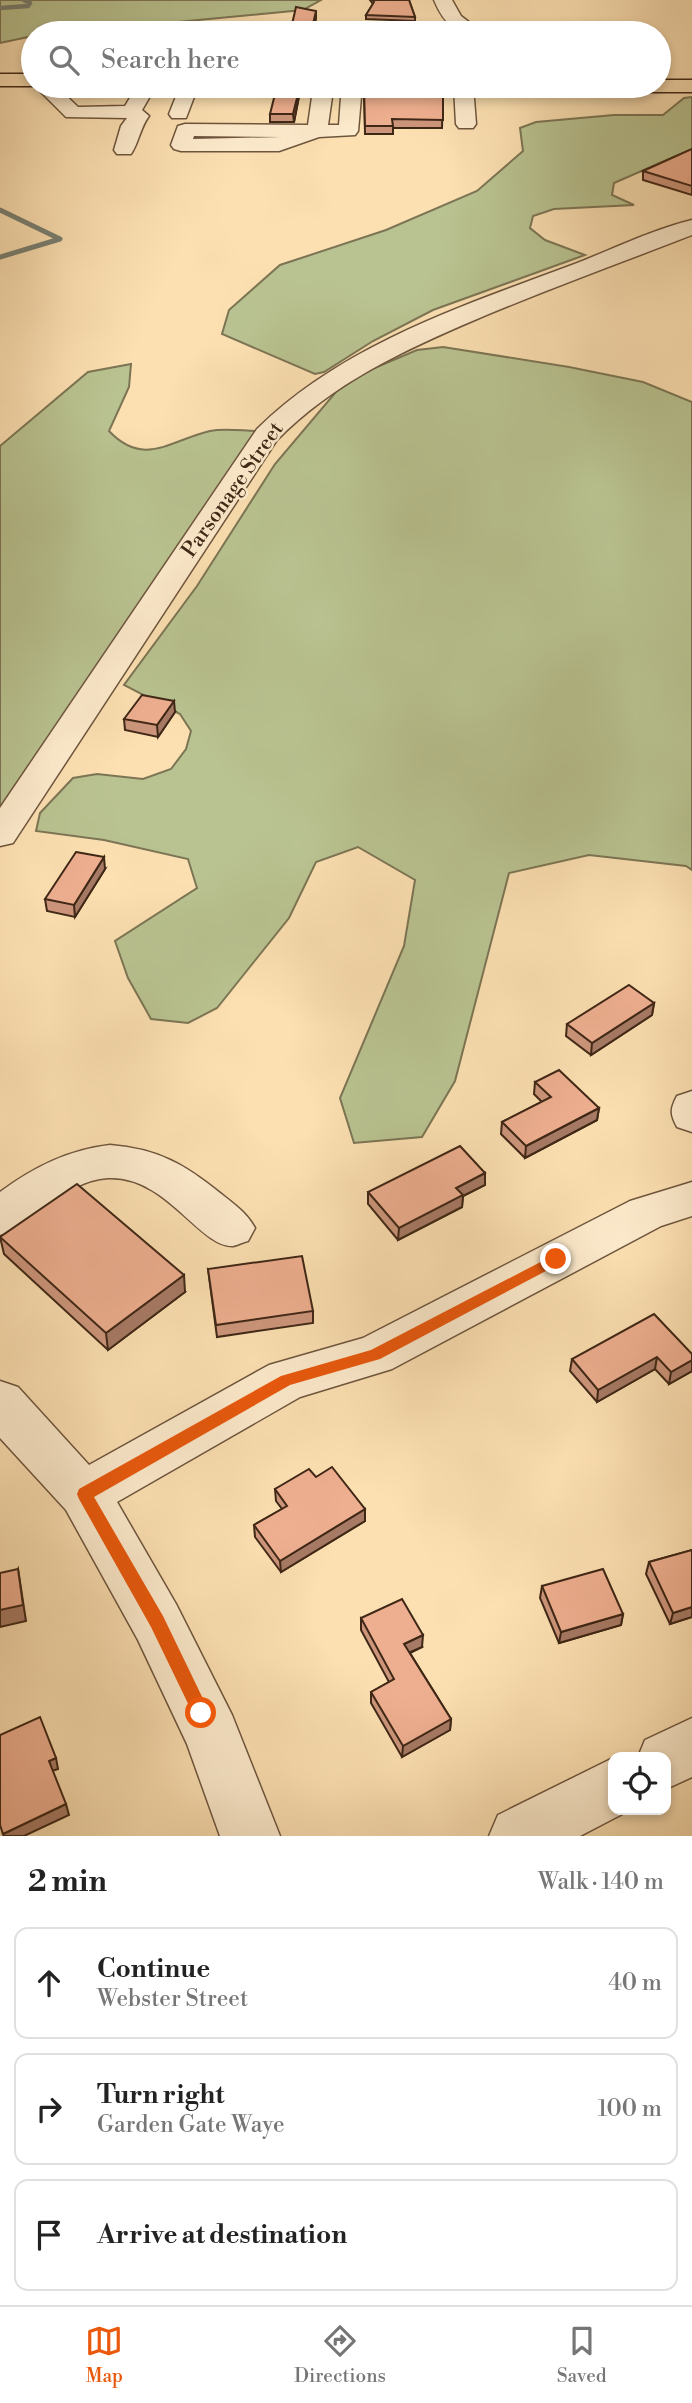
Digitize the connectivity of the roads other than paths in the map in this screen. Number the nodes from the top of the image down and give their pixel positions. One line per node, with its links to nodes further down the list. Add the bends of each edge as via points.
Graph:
1 (443, 0): 2 (street)
2 (456, 21)
3 (0, 80): 4 (main road)
4 (21, 80)
5 (671, 86): 6 (main road)
6 (692, 86)
7 (57, 98): 13 (street, via 73,113)
8 (139, 98): 13 (street)
9 (184, 98): 14 (street)
10 (325, 98): 16 (street)
11 (348, 98): 16 (street, via 348,131)
12 (464, 98): 15 (street)
13 (131, 112): 17 (street, via 139,116)
14 (179, 114)
15 (466, 124)
16 (317, 131): 16 (street, via 185,130 181,145 279,145)
17 (124, 150)
18 (692, 227): 19 (street, Parsonage Street, via 474,310 347,372 292,408 267,435)
19 (0, 835)
20 (692, 1107): 21 (street)
21 (692, 1116)
22 (692, 1199): 26 (street, via 646,1213 375,1354 286,1380)
23 (0, 1217): 24 (street, via 39,1185 74,1166 120,1162 156,1170)
24 (232, 1228)
25 (0, 1402): 26 (street)
26 (84, 1494): 30 (street, via 157,1622 201,1713)
27 (692, 1746): 28 (street)
28 (671, 1757)
29 (608, 1790): 31 (street)
30 (250, 1836)
31 (519, 1836)

